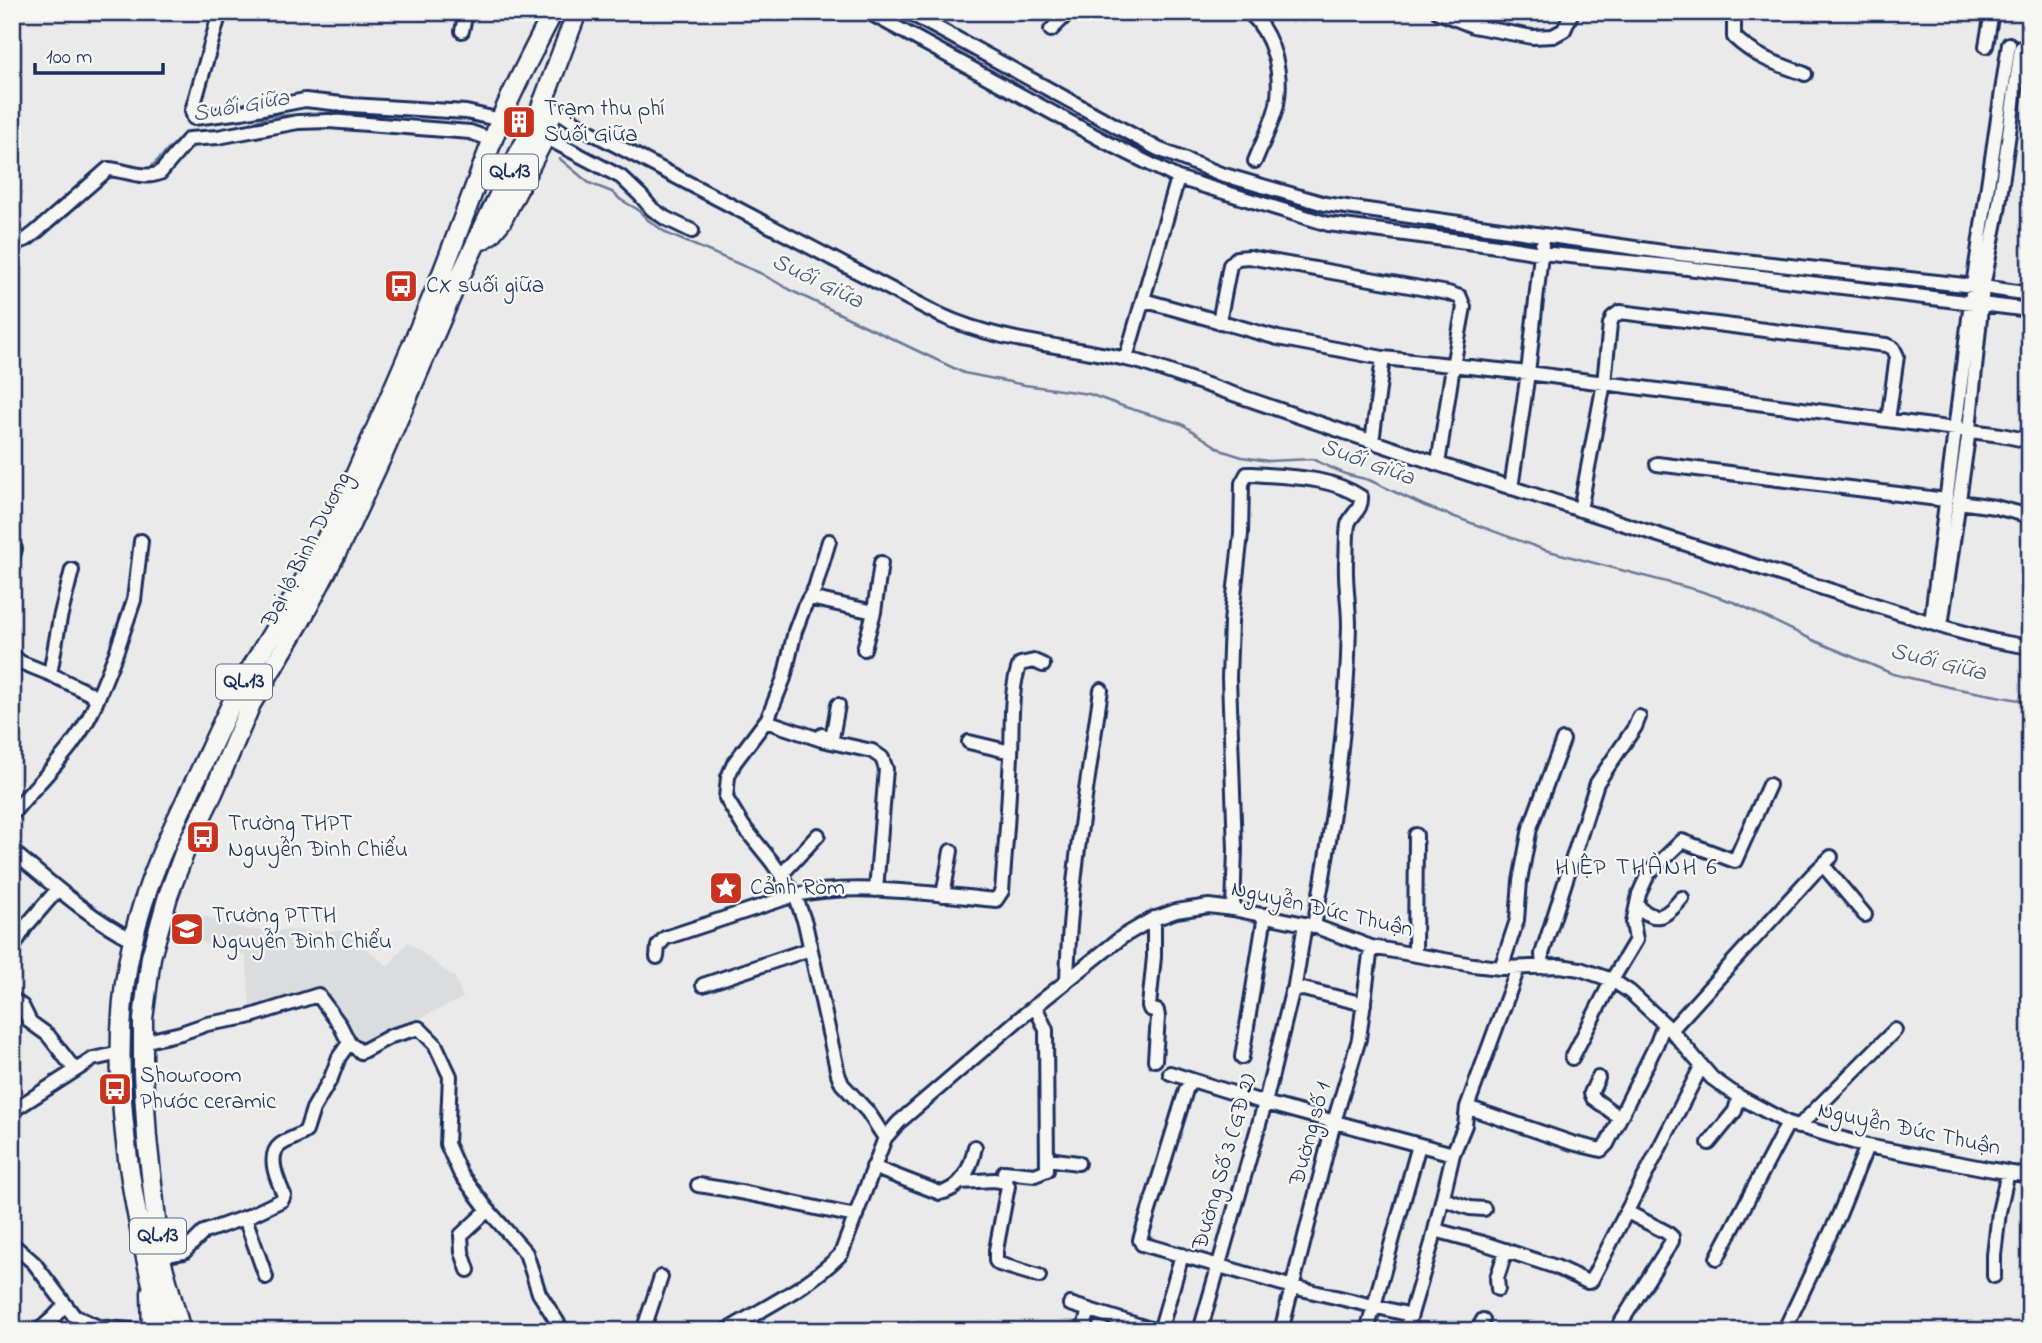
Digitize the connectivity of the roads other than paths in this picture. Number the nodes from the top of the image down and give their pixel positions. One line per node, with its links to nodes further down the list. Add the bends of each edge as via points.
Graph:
1 (220, 12): 20 (street, via 192,116)
2 (466, 12): 14 (street)
3 (577, 12): 18 (highway, Đại lộ Bình Dương / QL.13)
4 (868, 12): 24 (street)
5 (908, 12): 26 (street, via 1158,149 1220,174 1336,206)
6 (1069, 12): 13 (street)
7 (1249, 12): 23 (street, via 1263,28 1279,77 1277,104)
8 (1438, 12): 9 (street, via 1473,26 1532,37 1553,36 1564,30)
9 (1572, 12)
10 (1736, 12): 17 (street, via 1734,37 1761,58)
11 (1993, 12): 15 (street)
12 (550, 18): 19 (highway, Đại lộ Bình Dương / QL.13)
13 (1051, 30)
14 (462, 31)
15 (1986, 46)
16 (2015, 46): 30 (street, via 1998,211)
17 (1805, 74)
18 (543, 101): 21 (highway, via 551,116); 28 (highway, Đại lộ Bình Dương / QL.13); 36 (street, via 586,129 953,320 1003,337)
19 (497, 119): 20 (street, via 466,112 305,100); 22 (highway, Đại lộ Bình Dương / QL.13)
20 (245, 122): 22 (street, via 330,121 470,132); 27 (street, via 218,137 190,139 156,175 108,169 36,232)
21 (545, 137): 25 (street, via 621,177 665,219); 28 (highway, via 501,222)
22 (489, 139): 92 (highway, Đại lộ Bình Dương / QL.13, via 439,281 329,534 238,691 153,871)
23 (1255, 161)
24 (1178, 178): 29 (street, via 1328,224); 32 (street)
25 (692, 231)
26 (1543, 235): 29 (street); 30 (street)
27 (12, 244)
28 (476, 244): 111 (highway, Đại lộ Bình Dương / QL.13, via 344,538 251,705 186,848 151,957)
29 (1541, 253): 33 (street); 39 (street)
30 (1978, 286): 31 (street); 33 (street)
31 (2030, 294)
32 (1143, 300): 35 (street); 36 (street)
33 (1976, 304): 34 (street); 42 (street); 43 (street)
34 (2030, 310)
35 (1219, 322): 37 (street); 38 (street, via 1230,265 1237,258 1448,293 1460,297 1464,307)
36 (1126, 358): 45 (street)
37 (1383, 358): 38 (street); 45 (street)
38 (1453, 366): 39 (street); 46 (street)
39 (1528, 373): 40 (street); 48 (street)
40 (1604, 383): 41 (street); 41 (street, via 1610,324 1620,313 1886,345 1894,348 1896,355); 50 (street)
41 (1888, 420): 42 (street)
42 (1954, 429): 43 (street); 49 (street)
43 (1969, 430): 44 (street); 49 (street)
44 (2030, 441)
45 (1371, 442): 46 (street)
46 (1438, 464): 48 (street)
47 (1657, 464): 49 (street)
48 (1511, 488): 50 (street)
49 (1953, 501): 51 (street); 60 (street)
50 (1580, 510): 60 (street)
51 (2030, 516)
52 (141, 541): 67 (street, via 134,600)
53 (829, 541): 58 (street)
54 (12, 545): 55 (street)
55 (12, 559)
56 (881, 563): 59 (street)
57 (72, 570): 65 (street)
58 (810, 598): 59 (street); 70 (street)
59 (874, 612): 62 (street)
60 (1936, 624): 61 (street)
61 (2030, 647)
62 (864, 649)
63 (12, 655): 65 (street)
64 (1043, 665): 73 (street, via 1034,661 1020,664 1017,671)
65 (50, 674): 67 (street)
66 (1101, 690): 101 (street, via 1080,830)
67 (97, 700): 75 (street, via 66,752)
68 (838, 705): 70 (street, via 832,738)
69 (1639, 717): 98 (street, via 1597,783 1542,954)
70 (767, 719): 80 (street, via 734,763 726,798); 82 (street, via 882,758 886,769)
71 (1563, 740): 99 (street, via 1530,828 1517,920)
72 (969, 742): 73 (street)
73 (1012, 752): 84 (street, via 1000,897)
74 (1769, 785): 86 (street, via 1735,860 1680,841 1648,874)
75 (12, 814)
76 (818, 835): 80 (street)
77 (1416, 835): 96 (street)
78 (12, 851): 81 (street)
79 (951, 851): 84 (street)
80 (781, 875): 83 (street)
81 (58, 889): 92 (street); 94 (street)
82 (876, 890): 83 (street, via 817,890); 84 (street)
83 (795, 895): 95 (street); 97 (street, via 665,938)
84 (943, 895)
85 (1682, 898): 86 (street, via 1666,915 1644,913)
86 (1637, 905): 102 (street, via 1636,940)
87 (1233, 909): 88 (street, Nguyễn Đức Thuận); 90 (street, Nguyễn Đức Thuận, via 1209,906); 91 (street, Đường Số 3 (GĐ 2), via 1236,849 1229,678 1242,483 1247,474 1301,477 1350,491 1362,500 1348,523 1349,625 1342,740 1325,867)
88 (1265, 915): 91 (street, Nguyễn Đức Thuận); 113 (street)
89 (1864, 915): 108 (street, via 1827,861)
90 (1154, 918): 101 (street, Nguyễn Đức Thuận); 115 (street, via 1149,1006 1158,1017)
91 (1309, 925): 93 (street, Nguyễn Đức Thuận); 104 (street, Đường Số 3 (GĐ 2))
92 (133, 940): 112 (highway, Đại lộ Bình Dương / QL.13)
93 (1371, 947): 96 (street, Nguyễn Đức Thuận); 106 (street, Đường số 1)
94 (12, 949)
95 (810, 949): 103 (street); 128 (street, via 838,1074)
96 (1415, 954): 99 (street, Nguyễn Đức Thuận)
97 (657, 957)
98 (1543, 967): 100 (street, Nguyễn Đức Thuận); 102 (street, Nguyễn Đức Thuận, via 1580,969)
99 (1502, 968): 100 (street, Nguyễn Đức Thuận)
100 (1518, 968): 123 (street)
101 (1067, 980): 107 (street, Nguyễn Đức Thuận)
102 (1612, 980): 108 (street, Nguyễn Đức Thuận); 114 (street)
103 (704, 985)
104 (1294, 991): 106 (street, via 1303,989); 122 (street, Đường Số 3 (GĐ 2))
105 (12, 999): 117 (street)
106 (1364, 1004): 126 (street, Đường số 1, via 1359,1039)
107 (1035, 1006): 128 (street, Nguyễn Đức Thuận); 134 (street, via 1046,1030)
108 (1667, 1027): 116 (street, Nguyễn Đức Thuận); 125 (street)
109 (1895, 1030): 127 (street)
110 (349, 1043): 111 (street, via 318,995 248,1017 207,1024); 144 (street, via 361,1052 419,1028 435,1045 450,1076 447,1144 460,1173); 147 (street, via 306,1131 275,1152 282,1200)
111 (143, 1047): 112 (highway); 152 (highway, Đại lộ Bình Dương / QL.13)
112 (120, 1053): 117 (street, via 93,1059); 156 (highway, Đại lộ Bình Dương / QL.13, via 131,1178)
113 (1242, 1057)
114 (1572, 1058)
115 (1155, 1060)
116 (1701, 1067): 121 (street, Nguyễn Đức Thuận); 145 (street)
117 (75, 1070): 124 (street)
118 (1170, 1073): 120 (street)
119 (1598, 1078): 125 (street, via 1593,1098)
120 (1190, 1086): 122 (street); 151 (street, via 1140,1240)
121 (1739, 1097): 127 (street, Nguyễn Đức Thuận); 129 (street, via 1735,1111)
122 (1265, 1103): 126 (street); 154 (street, Đường Số 3 (GĐ 2))
123 (1467, 1107): 125 (street, via 1601,1150); 133 (street)
124 (12, 1111)
125 (1620, 1118)
126 (1334, 1122): 130 (street); 161 (street, Đường số 1)
127 (1793, 1125): 131 (street, Nguyễn Đức Thuận); 153 (street)
128 (885, 1138): 136 (street, Nguyễn Đức Thuận)
129 (1710, 1143)
130 (1419, 1145): 133 (street); 165 (street)
131 (1867, 1146): 138 (street, Nguyễn Đức Thuận); 183 (street)
132 (975, 1147): 140 (street)
133 (1453, 1154): 142 (street)
134 (1048, 1158): 135 (street); 137 (street, via 1047,1170 1035,1175)
135 (1078, 1163)
136 (873, 1167): 140 (street, via 940,1193); 146 (street, Nguyễn Đức Thuận)
137 (1003, 1172)
138 (2008, 1172): 139 (street, Nguyễn Đức Thuận); 158 (street, via 1998,1212)
139 (2030, 1175)
140 (960, 1182): 157 (street, via 1006,1182 996,1261)
141 (698, 1185): 146 (street)
142 (1443, 1199): 143 (street); 148 (street)
143 (1484, 1209)
144 (488, 1210): 155 (street, via 461,1234); 174 (street, via 526,1253 540,1293)
145 (1627, 1212): 150 (street, via 1588,1282); 168 (street, via 1666,1232 1672,1241)
146 (856, 1216): 176 (street, Nguyễn Đức Thuận, via 841,1254 828,1268)
147 (245, 1218): 152 (street, via 204,1232 184,1252); 159 (street)
148 (1435, 1230): 150 (street); 167 (street)
149 (12, 1244): 164 (street, via 34,1262)
150 (1506, 1250): 162 (street)
151 (1182, 1255): 154 (street); 178 (street)
152 (160, 1256): 173 (highway, Đại lộ Bình Dương / QL.13)
153 (1717, 1258)
154 (1217, 1266): 161 (street); 179 (street, Đường Số 3 (GĐ 2))
155 (468, 1270)
156 (149, 1275): 171 (main road); 172 (highway, Đại lộ Bình Dương / QL.13)
157 (1040, 1276)
158 (1993, 1276)
159 (266, 1277)
160 (661, 1278): 175 (street)
161 (1293, 1287): 165 (street); 180 (street, Đường số 1)
162 (1498, 1289)
163 (1070, 1304): 166 (street)
164 (65, 1305): 169 (street); 170 (street, via 74,1316 98,1327)
165 (1374, 1306): 167 (street); 181 (street)
166 (1089, 1310): 177 (street); 178 (street)
167 (1410, 1317): 182 (street)
168 (1620, 1324)
169 (37, 1331)
170 (142, 1331)
171 (151, 1331)
172 (164, 1331)
173 (181, 1331)
174 (563, 1331)
175 (643, 1331)
176 (726, 1331)
177 (1083, 1331)
178 (1159, 1331)
179 (1199, 1331)
180 (1281, 1331)
181 (1367, 1331)
182 (1406, 1331)
183 (1784, 1331)

